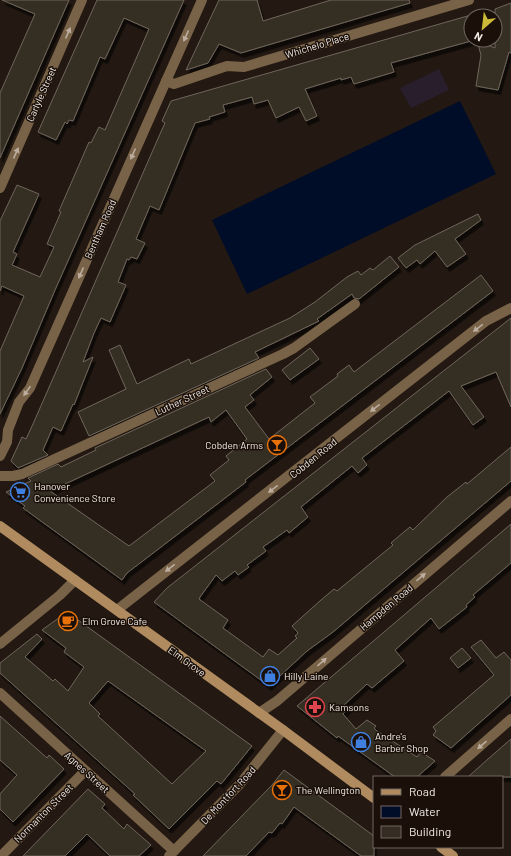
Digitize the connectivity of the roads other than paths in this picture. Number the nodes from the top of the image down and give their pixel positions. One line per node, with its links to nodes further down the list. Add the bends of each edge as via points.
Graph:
1 (82, 0): 5 (street, Carlyle Street, one-way to 1)
2 (202, 0): 4 (street, Bentham Road, one-way to 4)
3 (469, 0): 4 (street, Whichelo Place, via 244,67 227,66 174,84)
4 (166, 81): 8 (street, Bentham Road, one-way to 8, via 30,388 19,402)
5 (0, 188)
6 (355, 304): 9 (street, Luther Street, via 283,354 22,474)
7 (511, 308): 13 (street, Cobden Road, one-way to 13, via 486,322)
8 (0, 456)
9 (0, 476)
10 (511, 501): 16 (street, Hampden Road, one-way to 10, via 277,701)
11 (0, 526): 12 (street, Elm Grove)
12 (75, 580): 13 (street, Elm Grove); 14 (street)
13 (117, 610): 16 (street, Elm Grove)
14 (0, 644)
15 (0, 693): 19 (street, Agnes Street)
16 (259, 713): 18 (street, Elm Grove)
17 (511, 719): 20 (street, one-way to 20)
18 (283, 730): 21 (street, Elm Grove); 23 (street, De Montfort Road, via 239,785)
19 (85, 771): 23 (street, Agnes Street); 24 (street, Normanton Street)
20 (446, 776)
21 (373, 797)
22 (442, 848): 25 (street)
23 (172, 853)
24 (1, 856)
25 (453, 856)

